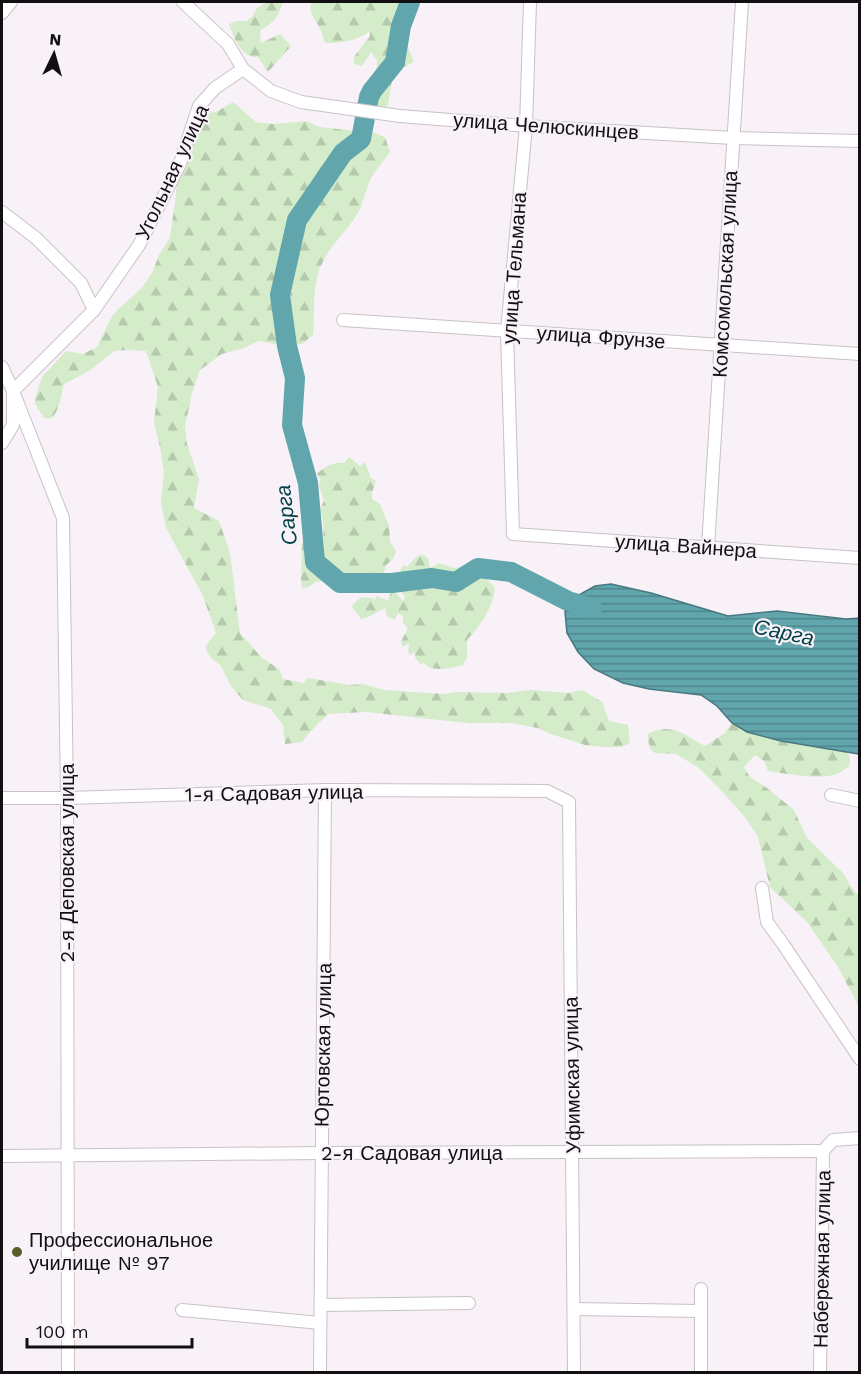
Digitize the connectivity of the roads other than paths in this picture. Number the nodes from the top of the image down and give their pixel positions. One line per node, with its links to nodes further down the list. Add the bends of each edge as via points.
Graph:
1 (11, 2): 5 (street)
2 (183, 2): 6 (street, via 228,44)
3 (530, 2): 7 (street, улица Тельмана)
4 (742, 2): 8 (street, Комсомольская улица)
5 (2, 13)
6 (243, 69): 7 (street, улица Челюскинцев, via 272,91 301,102 385,115); 11 (street, Угольная улица, via 215,88 199,106 179,166 139,245)
7 (526, 126): 8 (street, улица Челюскинцев); 13 (street, улица Тельмана)
8 (733, 138): 9 (street, улица Челюскинцев); 14 (street, Комсомольская улица)
9 (860, 141)
10 (2, 212): 11 (street, via 36,238 81,283)
11 (94, 310): 17 (street, Угольная улица)
12 (343, 320): 13 (street, улица Фрунзе)
13 (507, 331): 14 (street, улица Фрунзе); 19 (street, улица Тельмана)
14 (721, 344): 15 (street, улица Фрунзе); 20 (street, Комсомольская улица)
15 (860, 354)
16 (2, 367): 17 (street, 2-я Деповская улица)
17 (13, 392): 18 (street, via 13,425); 26 (street, 2-я Деповская улица, via 63,518)
18 (2, 443)
19 (513, 534): 20 (street, улица Вайнера)
20 (708, 547): 21 (street, улица Вайнера)
21 (860, 558)
22 (325, 790): 23 (street, 1-я Садовая улица); 26 (street, 1-я Садовая улица); 33 (street, Юртовская улица)
23 (547, 791): 32 (street, Уфимская улица, via 569,802)
24 (831, 795): 27 (street)
25 (2, 798): 26 (street, 1-я Садовая улица)
26 (67, 798): 34 (street, 2-я Деповская улица)
27 (860, 801)
28 (762, 888): 29 (street, via 767,922)
29 (860, 1059)
30 (860, 1138): 31 (street, Набережная улица, via 833,1140)
31 (823, 1151): 32 (street, 2-я Садовая улица); 47 (street, Набережная улица)
32 (572, 1152): 33 (street, 2-я Садовая улица); 40 (street, Уфимская улица)
33 (322, 1153): 34 (street, 2-я Садовая улица); 38 (street, Юртовская улица)
34 (68, 1154): 35 (street, 2-я Садовая улица); 43 (street, 2-я Деповская улица)
35 (2, 1156)
36 (700, 1289): 41 (street)
37 (469, 1303): 38 (street)
38 (321, 1305): 42 (street, Юртовская улица)
39 (182, 1310): 42 (street)
40 (574, 1310): 41 (street); 45 (street, Уфимская улица)
41 (700, 1311): 46 (street)
42 (320, 1323): 44 (street, Юртовская улица)
43 (69, 1372)
44 (320, 1372)
45 (574, 1372)
46 (701, 1372)
47 (820, 1372)

